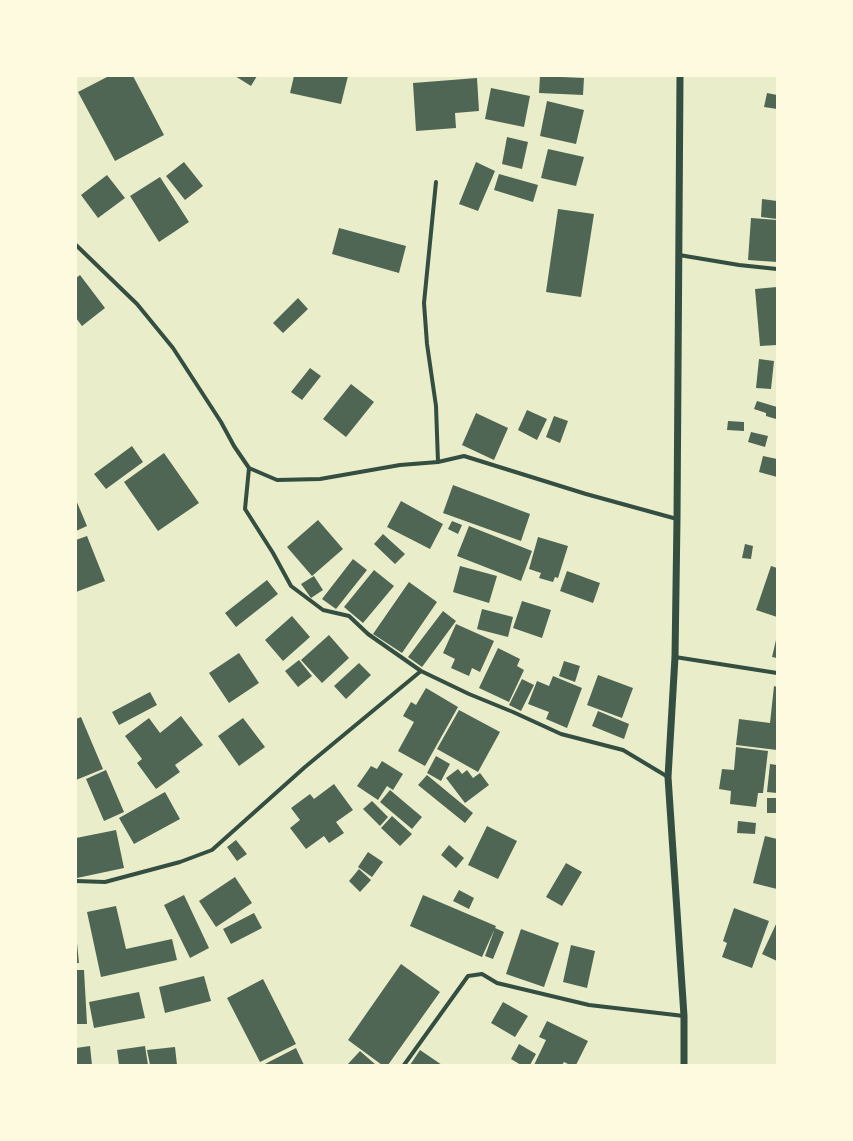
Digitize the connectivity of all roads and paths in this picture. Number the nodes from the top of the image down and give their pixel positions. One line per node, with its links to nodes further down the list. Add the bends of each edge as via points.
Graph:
1 (680, 76): 4 (street)
2 (436, 182): 6 (street, via 424,303 426,344 436,406)
3 (76, 245): 7 (street, via 137,304 173,348)
4 (679, 256): 5 (street); 8 (street)
5 (777, 269)
6 (438, 462): 7 (street, via 400,465 320,479 277,480); 8 (street, via 464,456)
7 (249, 468): 10 (street, via 245,509 291,586 323,610 349,616 368,634)
8 (677, 519): 9 (street)
9 (675, 657): 11 (street); 12 (street)
10 (421, 671): 12 (street, via 560,734 624,750); 13 (street, via 305,767 212,850 180,862 105,882)
11 (777, 673)
12 (668, 777): 14 (street)
13 (76, 881)
14 (684, 1016): 15 (street, via 589,1005 497,983 482,974 468,976); 16 (street)
15 (404, 1065)
16 (684, 1065)

